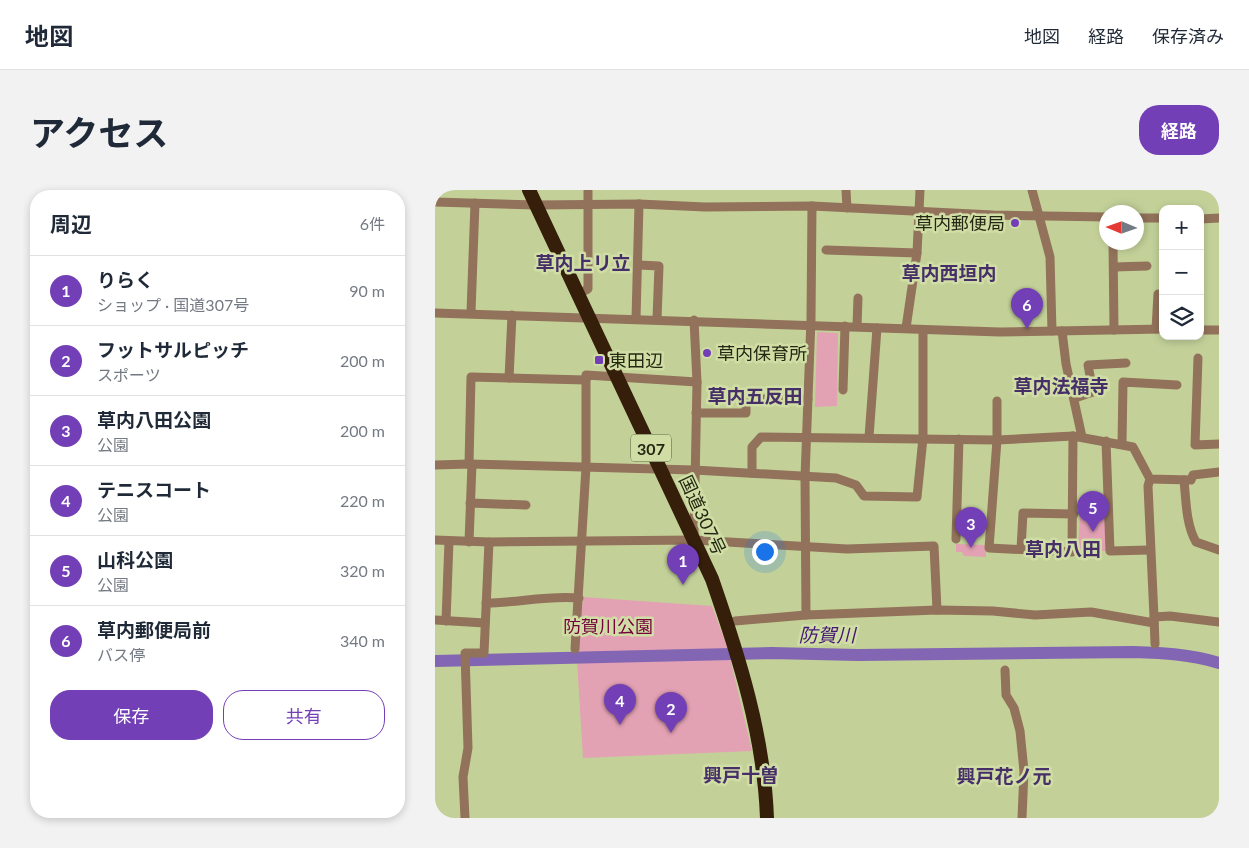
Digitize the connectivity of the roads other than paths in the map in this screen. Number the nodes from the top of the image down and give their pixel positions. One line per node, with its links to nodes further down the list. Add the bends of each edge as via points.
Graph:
1 (529, 190): 10 (highway, 国道307号 / 307)
2 (588, 190): 8 (street)
3 (846, 190): 12 (street)
4 (920, 190): 13 (street)
5 (1032, 190): 14 (street)
6 (435, 202): 7 (street)
7 (475, 203): 10 (street); 30 (street)
8 (588, 204): 9 (street); 10 (street); 26 (street, via 588,289)
9 (639, 204): 11 (street); 23 (street)
10 (536, 205): 26 (highway, 国道307号 / 307)
11 (812, 206): 12 (street); 36 (street)
12 (847, 208): 13 (street)
13 (919, 212): 14 (street); 22 (street)
14 (1037, 215): 15 (street); 47 (street, via 1050,257)
15 (1099, 218)
16 (1144, 218): 17 (street)
17 (1159, 218)
18 (1219, 218): 19 (street)
19 (1204, 219)
20 (826, 250): 22 (street)
21 (1113, 250): 25 (street)
22 (917, 253): 40 (street)
23 (639, 265): 33 (street); 34 (street, via 659,266)
24 (1147, 266): 25 (street)
25 (1114, 267): 44 (street)
26 (578, 294): 32 (highway, 国道307号 / 307)
27 (1158, 294): 41 (street)
28 (858, 298): 38 (street)
29 (435, 312): 30 (street)
30 (471, 312): 31 (street)
31 (511, 315): 32 (street); 51 (street)
32 (589, 318): 33 (street); 50 (highway, 国道307号 / 307)
33 (635, 319): 34 (street)
34 (657, 319): 35 (street)
35 (694, 320): 36 (street); 53 (street)
36 (811, 326): 37 (street); 57 (street)
37 (845, 326): 38 (street); 55 (street)
38 (857, 326): 39 (street)
39 (877, 328): 40 (street); 61 (street)
40 (906, 328): 42 (street)
41 (1159, 329): 44 (street)
42 (923, 330): 47 (street); 63 (street)
43 (1062, 330): 44 (street); 47 (street); 56 (street)
44 (1114, 330)
45 (1204, 330): 46 (street)
46 (1219, 330)
47 (1052, 331)
48 (1198, 358): 68 (street, via 1195,445)
49 (1126, 363): 56 (street, via 1087,365 1093,392)
50 (617, 377): 52 (street, via 586,375); 53 (street); 72 (highway, 国道307号 / 307)
51 (509, 378): 52 (street); 69 (street, via 471,377)
52 (586, 380): 71 (street)
53 (697, 382): 59 (street)
54 (1177, 385): 67 (street, via 1123,382)
55 (843, 390)
56 (1075, 398): 62 (street)
57 (808, 399): 59 (street, via 746,399 746,413); 60 (street)
58 (997, 400): 65 (street)
59 (696, 413): 73 (street)
60 (807, 436): 61 (street); 75 (street, via 761,437 752,447); 76 (street)
61 (869, 437): 63 (street)
62 (1077, 437): 65 (street); 66 (street); 81 (street)
63 (923, 438): 64 (street); 76 (street, via 917,497 863,496 857,485 836,478)
64 (959, 439): 65 (street); 82 (street)
65 (997, 440): 90 (street, via 989,548)
66 (1105, 441): 67 (street); 91 (street, via 1110,550)
67 (1122, 444): 77 (street, via 1133,447)
68 (1219, 444)
69 (470, 464): 70 (street); 71 (street); 79 (street)
70 (435, 465)
71 (586, 467): 72 (street); 86 (street)
72 (661, 469): 73 (street); 84 (highway, 国道307号 / 307)
73 (694, 470): 75 (street); 84 (street)
74 (1219, 472): 78 (street, via 1193,475 1191,480)
75 (751, 473): 76 (street)
76 (805, 477): 89 (street)
77 (1150, 479): 78 (street); 91 (street)
78 (1184, 480): 92 (street, via 1193,537 1196,542)
79 (471, 503): 80 (street); 87 (street)
80 (526, 505)
81 (1074, 514): 90 (street, via 1023,513); 90 (street, via 1072,552)
82 (956, 539)
83 (435, 540): 85 (street)
84 (694, 540): 86 (street); 89 (street); 107 (highway, 国道307号 / 307, via 735,644 759,749)
85 (449, 541): 87 (street); 99 (street)
86 (583, 541): 88 (street); 93 (street)
87 (469, 542): 88 (street)
88 (489, 542): 94 (street)
89 (806, 547): 95 (street, via 847,550 934,546); 96 (street)
90 (1021, 549)
91 (1149, 550): 98 (street)
92 (1219, 550)
93 (579, 598): 94 (street, via 557,596); 104 (street)
94 (486, 603): 102 (street)
95 (937, 610): 96 (street); 98 (street, via 1035,615 1091,612)
96 (806, 615): 100 (street)
97 (435, 620): 99 (street)
98 (1154, 620): 101 (street, via 1170,616); 103 (street)
99 (446, 621): 102 (street)
100 (735, 621)
101 (1219, 622)
102 (485, 623): 106 (street, via 484,654 465,653 468,748 463,777)
103 (1155, 644)
104 (575, 649)
105 (1005, 670): 108 (street, via 1006,695 1014,708 1020,731 1024,771)
106 (465, 818)
107 (767, 818)
108 (1022, 818)

